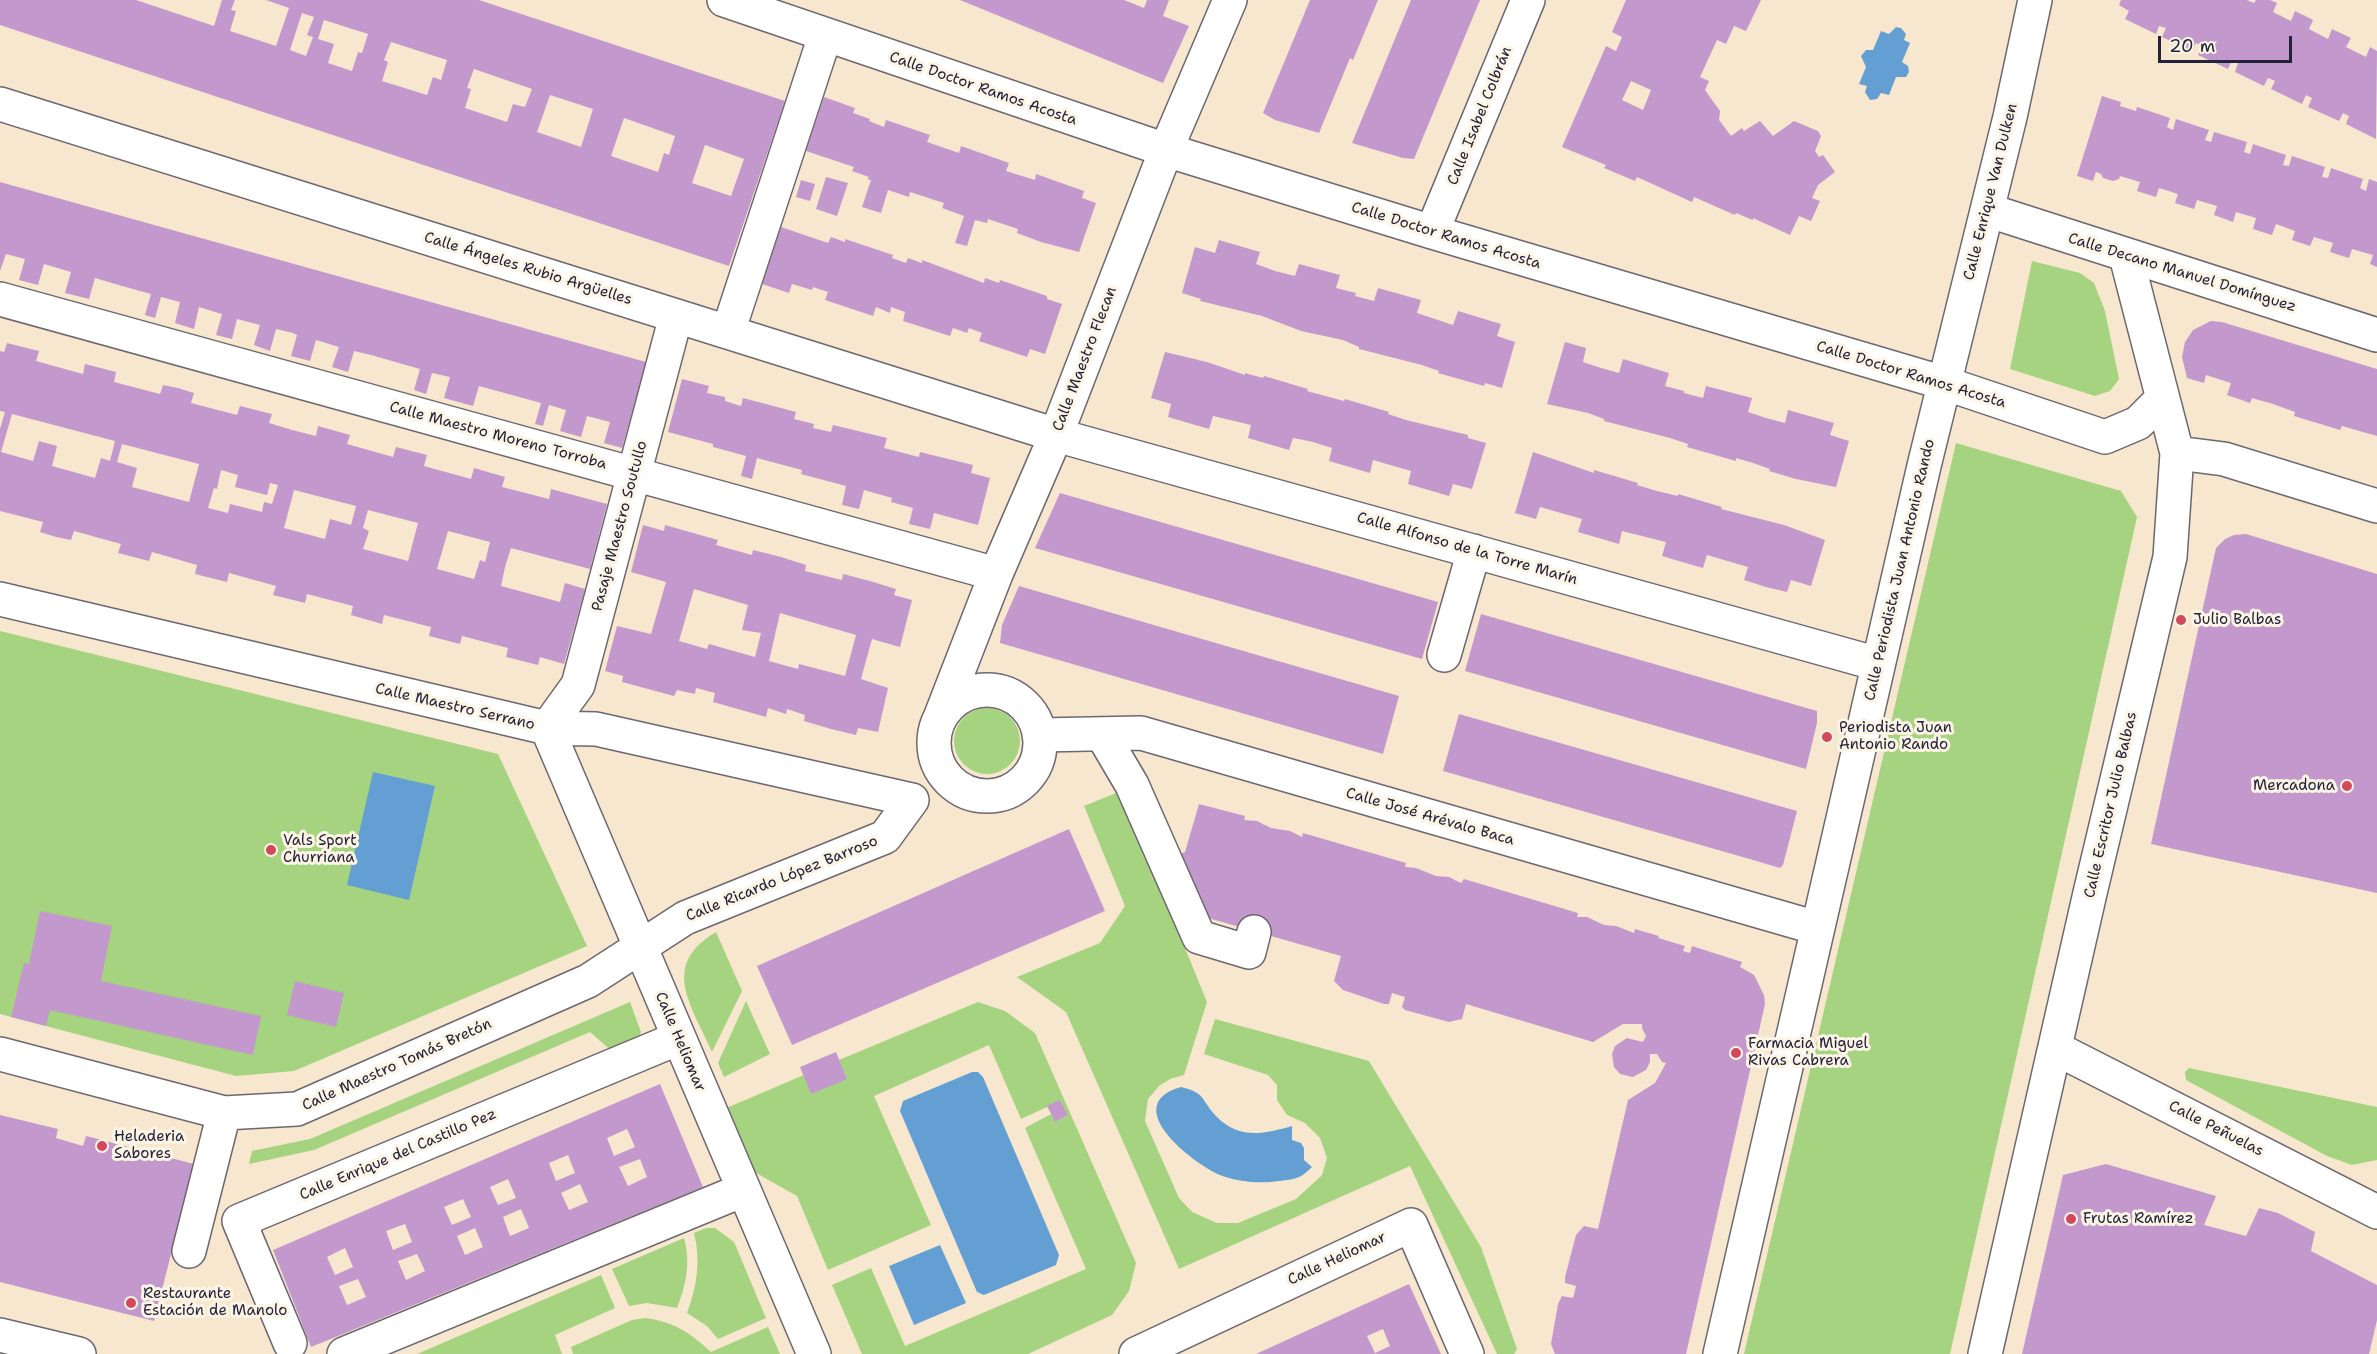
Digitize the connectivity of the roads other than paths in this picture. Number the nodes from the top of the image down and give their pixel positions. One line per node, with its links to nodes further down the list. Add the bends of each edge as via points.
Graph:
1 (724, 0): 5 (street, Calle Doctor Ramos Acosta)
2 (1230, 0): 7 (street, Calle Maestro Flecan)
3 (1528, 0): 9 (street, Calle Isabel Colbrán)
4 (2035, 0): 8 (street, Calle Enrique Van Dulken)
5 (825, 36): 7 (street, Calle Doctor Ramos Acosta); 13 (street)
6 (0, 104): 12 (street, Calle Ángeles Rubio Argüelles)
7 (1166, 150): 9 (street, Calle Doctor Ramos Acosta); 17 (street, Calle Maestro Flecan)
8 (1987, 210): 10 (street, Calle Decano Manuel Domínguez); 15 (street, Calle Enrique Van Dulken)
9 (1432, 232): 15 (street, Calle Doctor Ramos Acosta)
10 (2126, 256): 14 (street, Calle Decano Manuel Domínguez); 16 (street, Calle Escritor Julio Balbas)
11 (0, 298): 19 (street, Calle Maestro Moreno Torroba)
12 (676, 316): 13 (street, Calle Ángeles Rubio Argüelles); 19 (street, Pasaje Maestro Soutullo)
13 (728, 332): 17 (street, Calle Ángeles Rubio Argüelles)
14 (2377, 335)
15 (1944, 383): 16 (street, Calle Doctor Ramos Acosta, via 2105,437 2138,423); 25 (street, Calle Periodista Juan Antonio Rando)
16 (2162, 399): 18 (street, Calle Escritor Julio Balbas)
17 (1056, 435): 21 (street, Calle Alfonso de la Torre Marín); 22 (street, Calle Maestro Flecan)
18 (2177, 453): 20 (street, via 2224,459); 36 (street, Calle Escritor Julio Balbas, via 2170,557)
19 (634, 474): 22 (street, Calle Maestro Moreno Torroba); 27 (street, Pasaje Maestro Soutullo, via 578,685)
20 (2377, 506)
21 (1474, 551): 24 (street); 25 (street, Calle Alfonso de la Torre Marín)
22 (996, 574): 26 (street, Calle Maestro Flecan)
23 (0, 599): 27 (street, Calle Maestro Serrano)
24 (1444, 655)
25 (1878, 664): 32 (street, Calle Periodista Juan Antonio Rando)
26 (940, 718): 29 (street, via 964,695 981,690 1000,691 1018,699 1032,714); 30 (street, via 934,734 934,756)
27 (547, 728): 31 (street, Calle Maestro Serrano, via 596,729); 34 (street, Calle Heliomar)
28 (1102, 734): 29 (street, Calle José Arévalo Baca); 32 (street, Calle José Arévalo Baca, via 1141,733); 33 (street, via 1132,785 1199,937 1249,952)
29 (1039, 735): 30 (street, via 1033,769 1021,783 1005,792 969,792)
30 (953, 783): 31 (street)
31 (912, 800): 34 (street, Calle Ricardo López Barroso, via 885,837 685,918)
32 (1817, 928): 49 (street, Calle Periodista Juan Antonio Rando)
33 (1254, 932)
34 (640, 947): 35 (street, Calle Heliomar); 38 (street, Calle Maestro Tomás Bretón, via 588,981 297,1109)
35 (679, 1038): 39 (street, Calle Heliomar); 43 (street, Calle Enrique del Castillo Pez, via 239,1221)
36 (2055, 1048): 40 (street, Calle Peñuelas); 50 (street, Calle Escritor Julio Balbas)
37 (0, 1054): 38 (street, Calle Maestro Tomás Bretón)
38 (224, 1113): 41 (street)
39 (743, 1190): 45 (street); 46 (street, Calle Heliomar)
40 (2377, 1212)
41 (189, 1251)
42 (0, 1335): 44 (street)
43 (290, 1343)
44 (79, 1354)
45 (344, 1354)
46 (814, 1354)
47 (1136, 1354): 48 (street, Calle Heliomar, via 1412,1225)
48 (1467, 1354)
49 (1720, 1354)
50 (1985, 1354)

